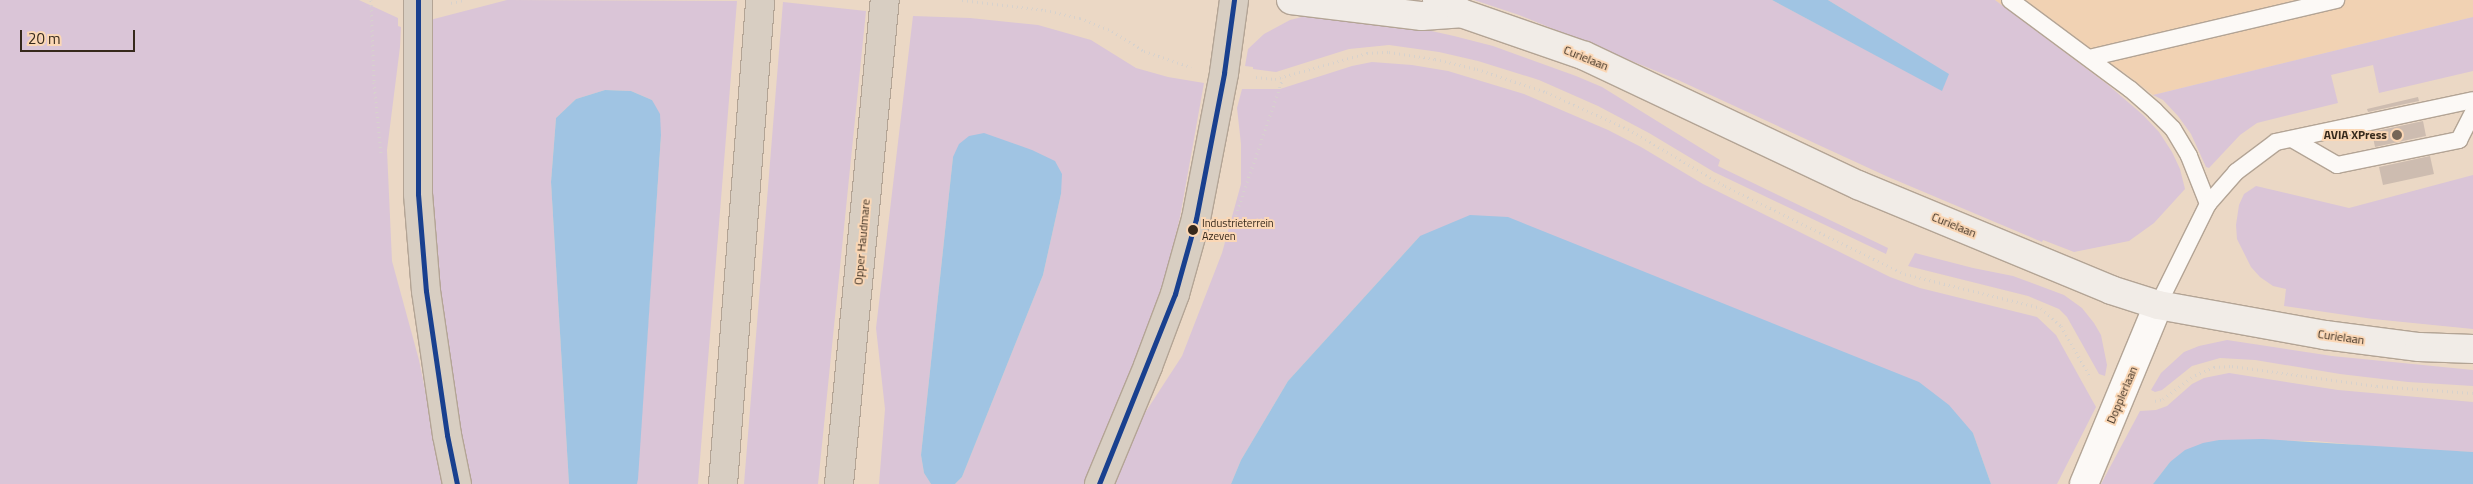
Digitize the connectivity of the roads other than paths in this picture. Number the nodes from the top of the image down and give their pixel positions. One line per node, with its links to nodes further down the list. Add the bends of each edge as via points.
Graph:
1 (418, 0): 17 (highway, via 418,194 426,291)
2 (760, 0): 18 (highway)
3 (885, 0): 19 (highway, Opper Haudmare)
4 (1234, 0): 20 (highway, via 1224,73 1196,219 1148,366)
5 (1291, 0): 9 (main road, Curielaan, via 1422,16)
6 (1437, 0): 9 (main road, Curielaan)
7 (2010, 0): 10 (lane)
8 (2336, 0): 10 (lane)
9 (1461, 13): 15 (main road, Curielaan, via 1585,56 1942,221 2111,290)
10 (2089, 58): 14 (lane, via 2130,89 2173,129 2189,156)
11 (2473, 100): 13 (lane)
12 (2473, 112): 13 (lane, via 2459,140 2337,166)
13 (2292, 139): 14 (lane, via 2276,142 2236,172)
14 (2208, 204): 15 (lane)
15 (2158, 305): 16 (main road, Curielaan, via 2325,335 2419,347); 21 (street, Dopplerlaan)
16 (2473, 349)
17 (457, 484)
18 (723, 484)
19 (839, 484)
20 (1099, 484)
21 (2084, 484)

